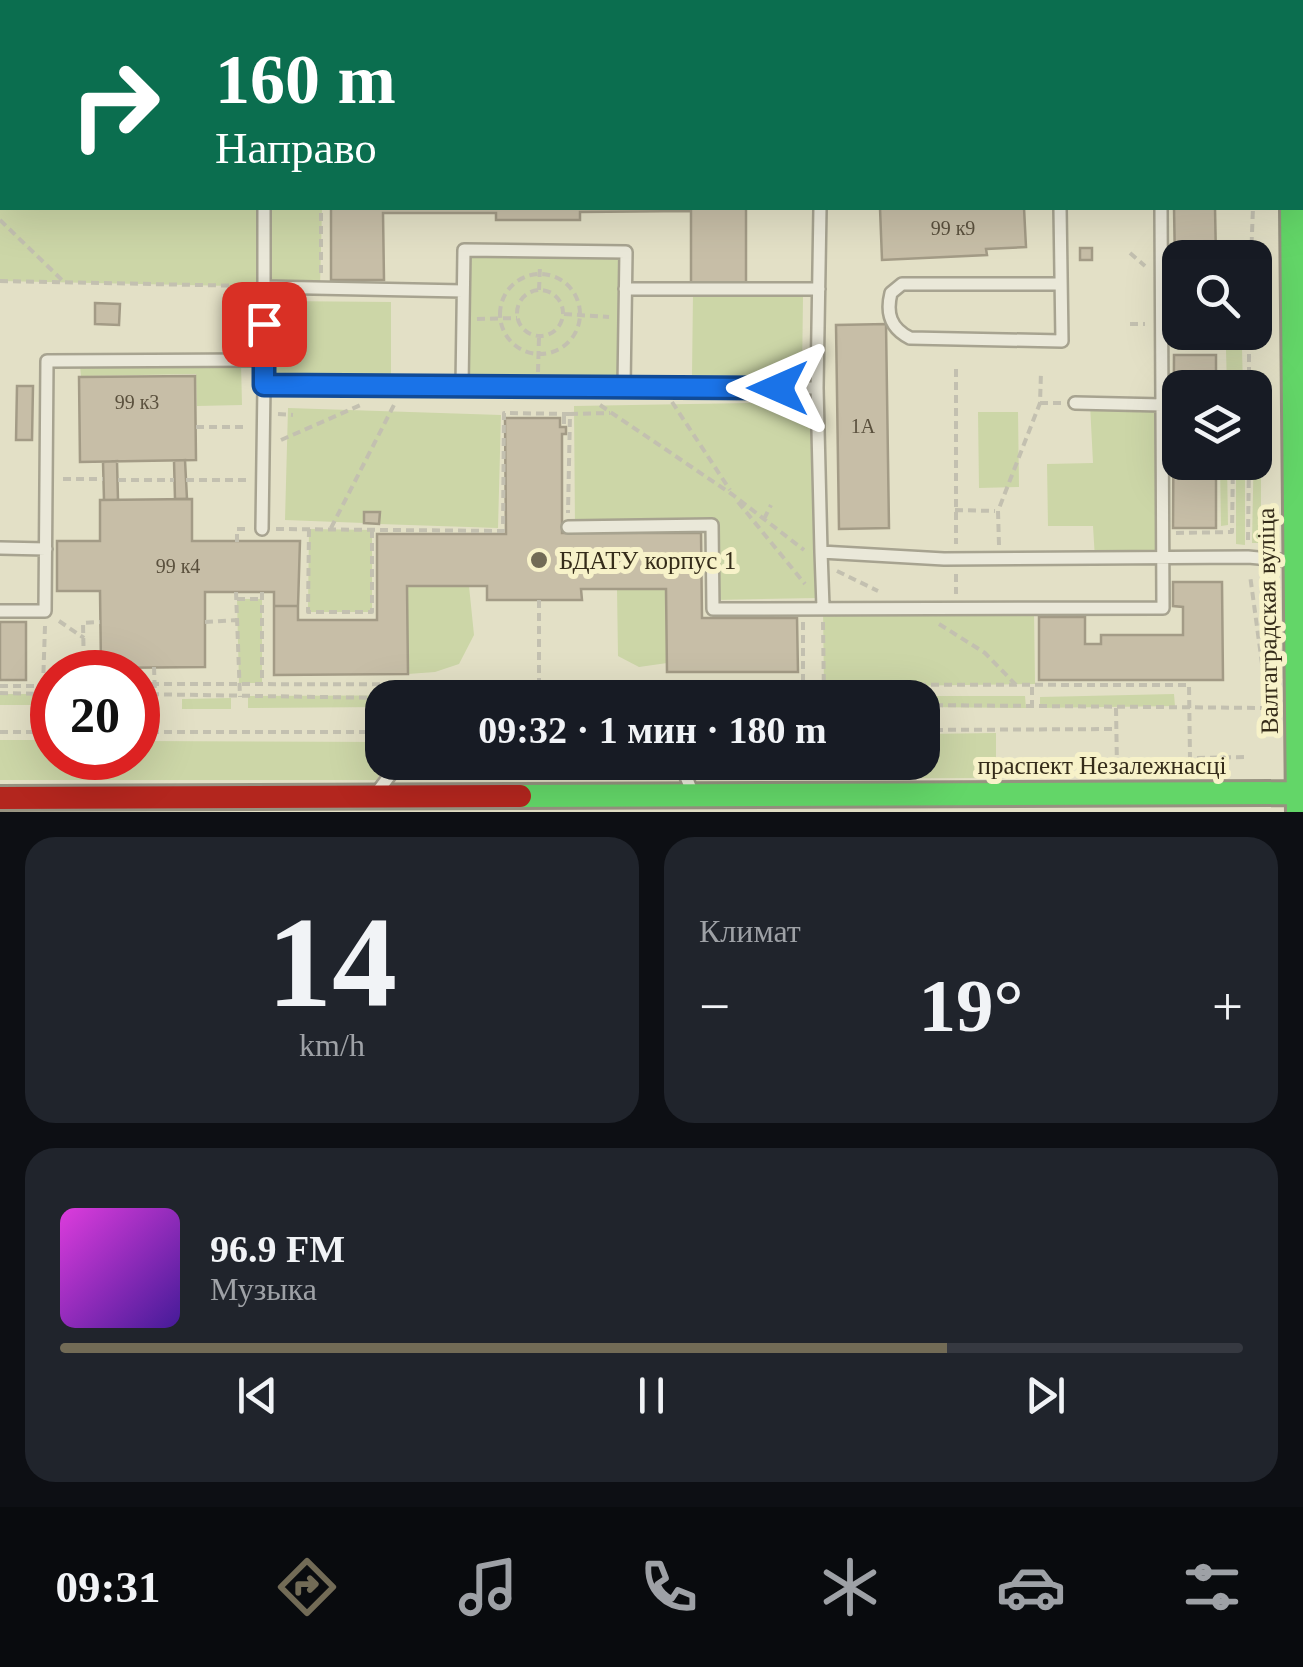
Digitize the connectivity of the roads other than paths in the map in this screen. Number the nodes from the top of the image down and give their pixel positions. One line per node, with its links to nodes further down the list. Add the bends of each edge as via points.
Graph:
1 (264, 210): 7 (lane)
2 (820, 210): 9 (lane)
3 (1060, 210): 6 (lane)
4 (1161, 210): 12 (lane)
5 (1292, 210): 19 (main road, Валгаградская вуліца)
6 (1061, 284): 6 (lane, via 1062,340 910,338 891,321 888,308 891,292 902,284)
7 (264, 287): 10 (lane); 11 (lane)
8 (625, 289): 9 (lane); 10 (lane, via 626,252 464,250); 15 (lane)
9 (820, 289): 16 (lane)
10 (463, 291): 14 (lane)
11 (264, 360): 13 (lane); 24 (lane, via 48,361)
12 (1162, 370)
13 (264, 385): 14 (lane); 22 (lane)
14 (462, 386): 15 (lane)
15 (624, 387): 16 (lane)
16 (817, 388): 25 (lane)
17 (1075, 404): 18 (lane)
18 (1162, 405)
19 (1298, 414): 27 (main road, Валгаградская вуліца)
20 (1163, 480): 26 (lane)
21 (568, 527): 28 (lane, via 712,525 713,609)
22 (262, 529)
23 (0, 548): 24 (lane)
24 (46, 548): 29 (lane, via 45,612)
25 (821, 557): 26 (lane); 28 (lane)
26 (1163, 559): 27 (lane); 28 (lane, via 1163,608)
27 (1293, 561): 35 (main road, Валгаградская вуліца)
28 (822, 607)
29 (0, 611)
30 (387, 780): 33 (lane)
31 (688, 780): 32 (lane)
32 (693, 793): 33 (main road, праспект Незалежнасці); 35 (main road, праспект Незалежнасці)
33 (375, 796): 34 (main road, праспект Незалежнасці)
34 (0, 798)
35 (1300, 800)

